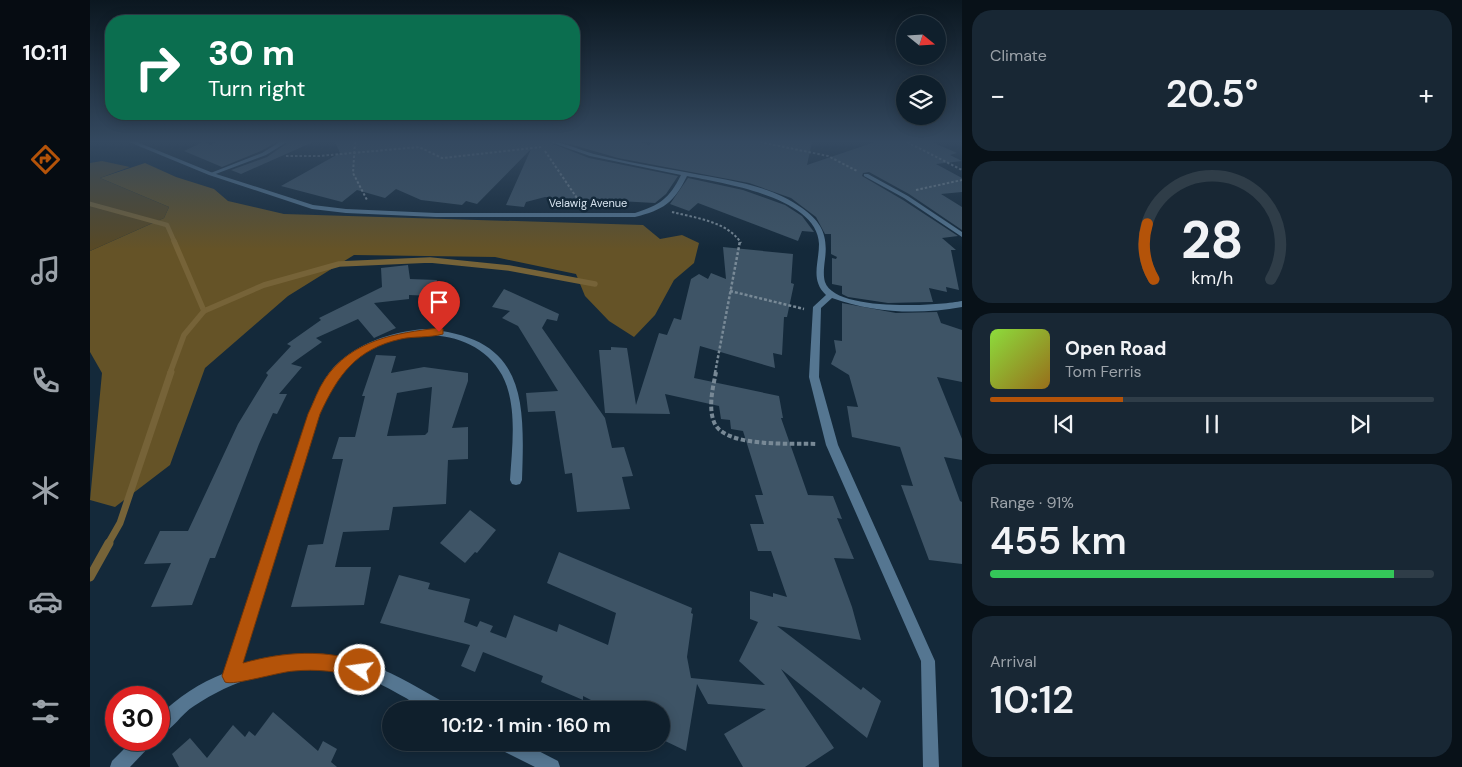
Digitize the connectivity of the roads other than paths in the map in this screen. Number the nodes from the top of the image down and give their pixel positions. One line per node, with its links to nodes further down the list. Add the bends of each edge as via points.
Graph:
1 (222, 178): 2 (street, Velawig Avenue, via 312,207 436,215 635,215 659,208 674,196)
2 (683, 178)
3 (703, 178): 6 (street, via 764,191 800,211 821,235 819,278 825,291)
4 (871, 178): 5 (street)
5 (962, 235)
6 (831, 295): 7 (street, via 885,307 920,310); 16 (street, via 817,307 814,377 832,445 928,660)
7 (962, 304)
8 (516, 480): 9 (street, via 514,391 506,372 481,346 447,333 420,332 372,345 352,357 328,383 314,414)
9 (231, 676): 10 (street, via 294,662 346,664 388,680); 11 (street, via 189,699)
10 (426, 701)
11 (170, 717)
12 (133, 751): 14 (street)
13 (521, 751): 15 (street)
14 (118, 767)
15 (552, 767)
16 (931, 767)

